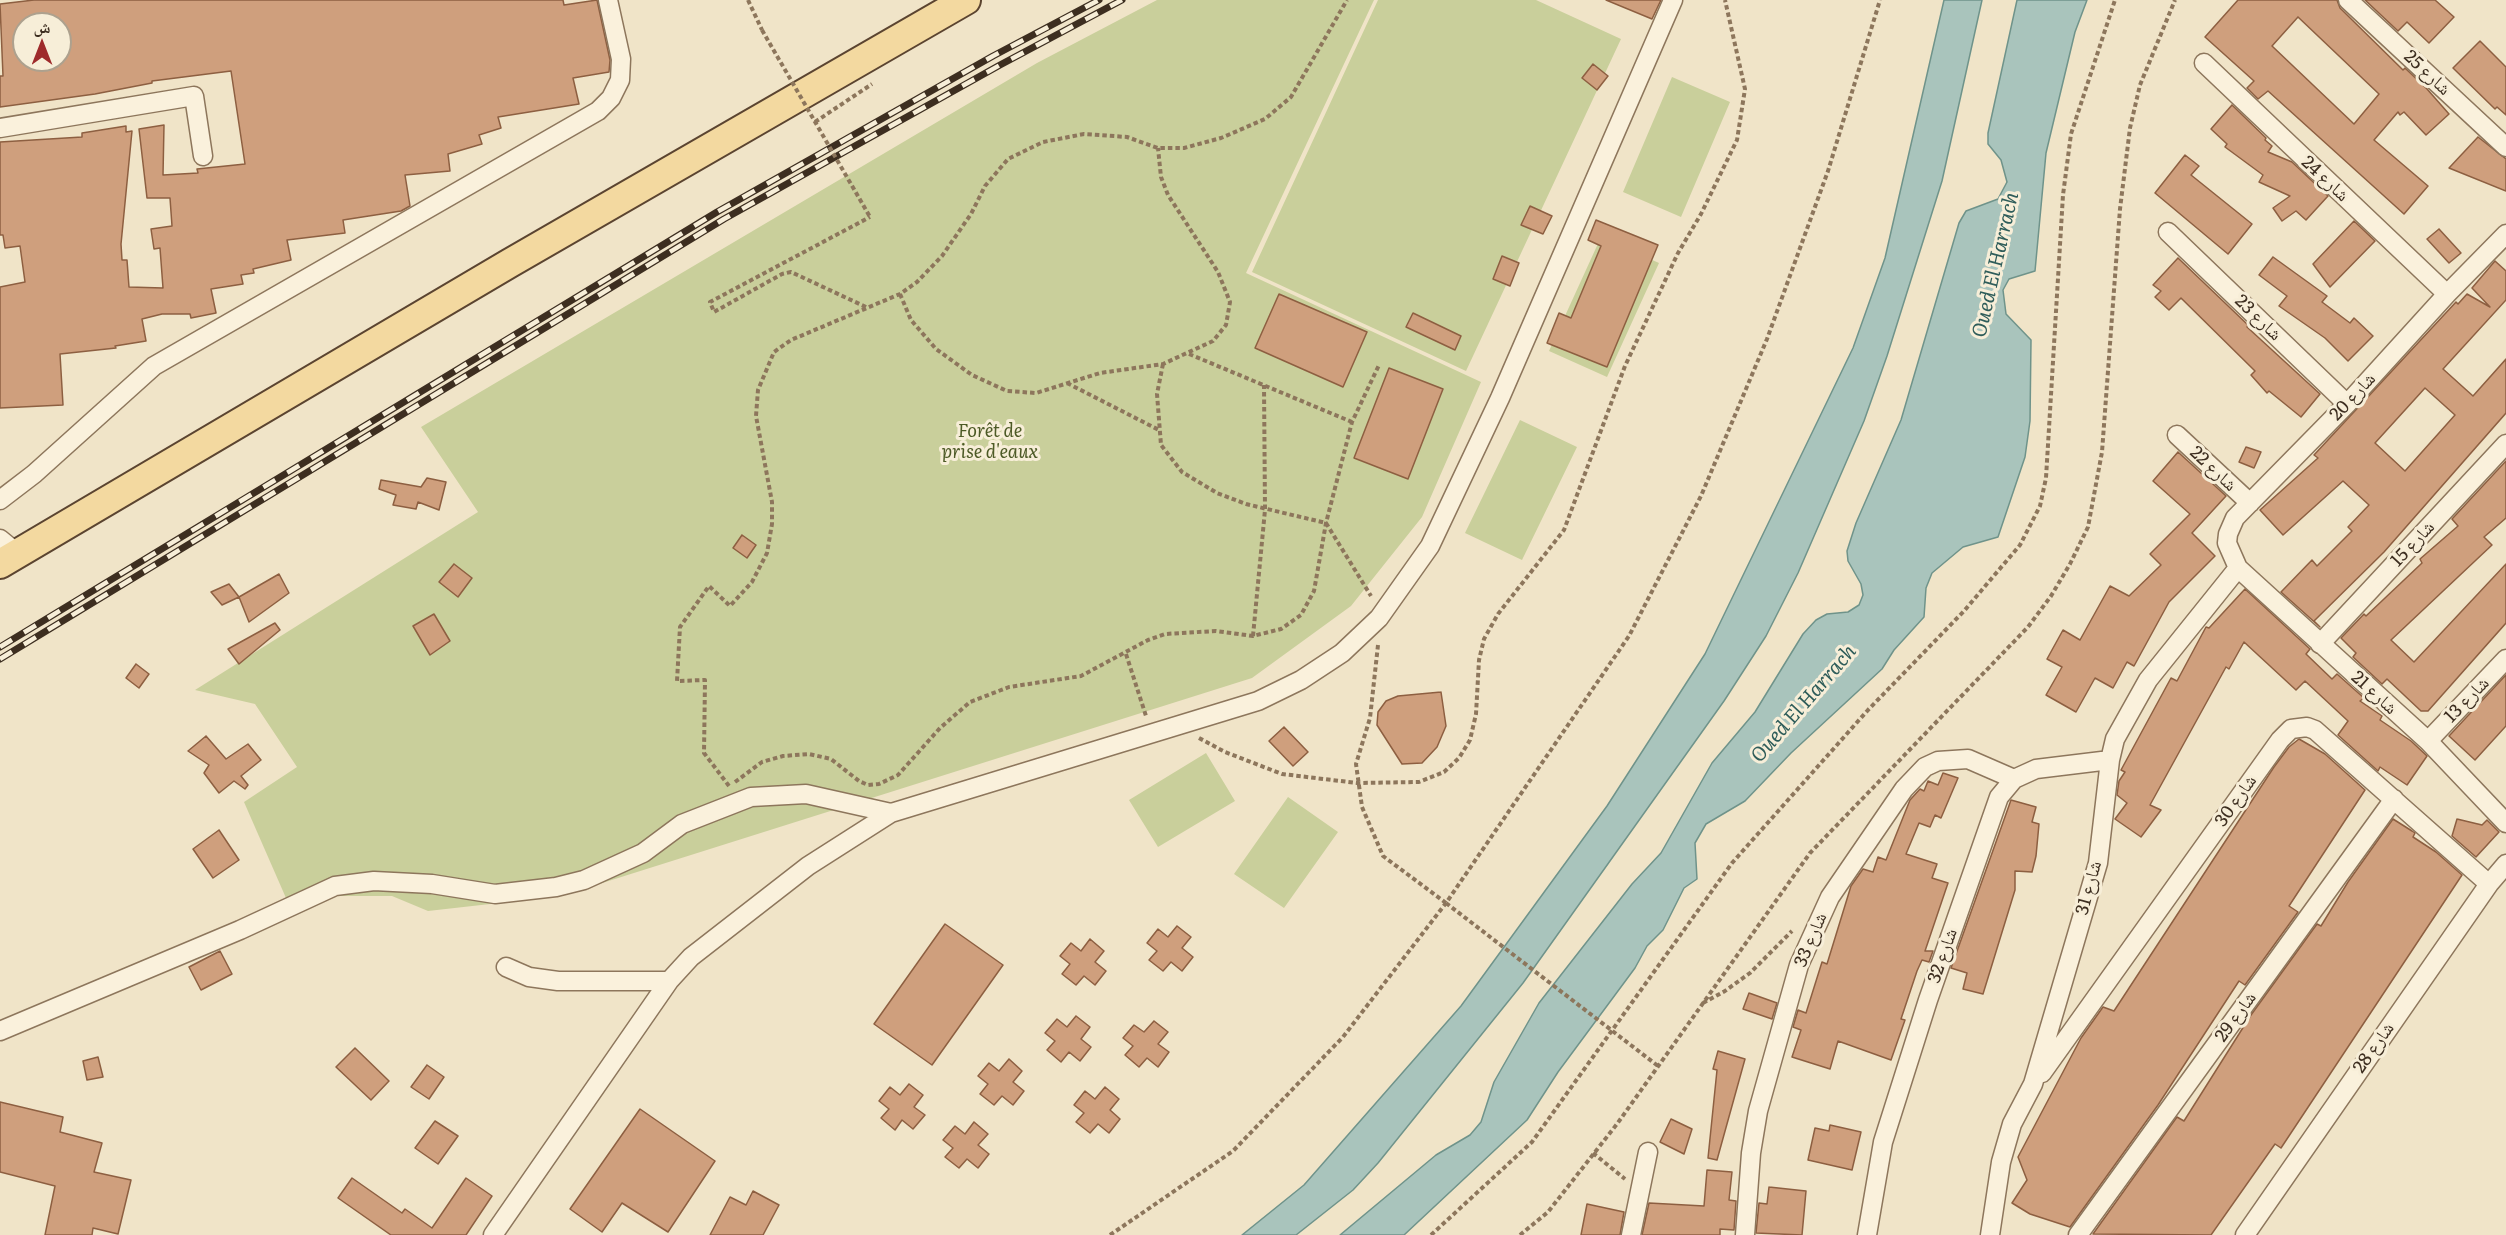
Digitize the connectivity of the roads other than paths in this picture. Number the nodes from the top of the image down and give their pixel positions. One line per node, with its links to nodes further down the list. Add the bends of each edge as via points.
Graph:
1 (608, 0): 16 (street, via 621,59 620,80 611,98 598,111 154,366)
2 (966, 0): 5 (main road)
3 (1673, 0): 26 (street, via 1500,398 1430,546 1379,618 1342,652 1301,680 1258,701)
4 (2348, 0): 8 (street, شارع 25)
5 (938, 7): 18 (main road)
6 (2204, 63): 12 (street, شارع 24)
7 (0, 128): 9 (street, via 194,96)
8 (2506, 147)
9 (203, 156)
10 (2168, 232): 13 (street, شارع 23)
11 (2502, 247): 12 (street, شارع 20)
12 (2447, 294): 13 (street, شارع 20)
13 (2347, 404): 17 (street, شارع 20)
14 (2177, 435): 17 (street, شارع 22)
15 (2506, 444): 20 (street, شارع 15)
16 (0, 500)
17 (2250, 503): 19 (street, شارع 20, via 2235,518 2228,534 2229,552)
18 (6, 552)
19 (2238, 568): 20 (street, شارع 21); 23 (street, شارع 31, via 2143,687 2124,720)
20 (2320, 644): 22 (street, شارع 21)
21 (2506, 659): 22 (street, شارع 13)
22 (2428, 741): 27 (street, شارع 21)
23 (2110, 760): 24 (street, via 2036,769); 33 (street, شارع 31, via 2097,863)
24 (2014, 779): 37 (street, شارع 33, via 1968,759 1938,761 1925,767 1909,783 1830,897 1799,965 1758,1111); 38 (street, شارع 32, via 1995,807 1882,1142)
25 (2394, 799): 29 (street, شارع 30); 33 (street, شارع 30, via 2315,730 2299,727 2285,734); 40 (street, شارع 29)
26 (891, 813): 31 (street, via 808,866 691,957); 32 (street, via 806,794 751,797 682,824 643,853 584,880 556,887 495,894 374,880 335,886)
27 (2506, 823)
28 (2506, 864): 29 (street, شارع 28)
29 (2489, 884): 41 (street, شارع 28)
30 (506, 967): 31 (street, via 529,977 558,981)
31 (669, 981): 35 (street)
32 (0, 1031)
33 (2033, 1084): 39 (street, شارع 31, via 2012,1124)
34 (1648, 1152): 36 (street)
35 (493, 1235)
36 (1631, 1235)
37 (1745, 1235)
38 (1867, 1235)
39 (1990, 1235)
40 (2078, 1235)
41 (2245, 1235)

